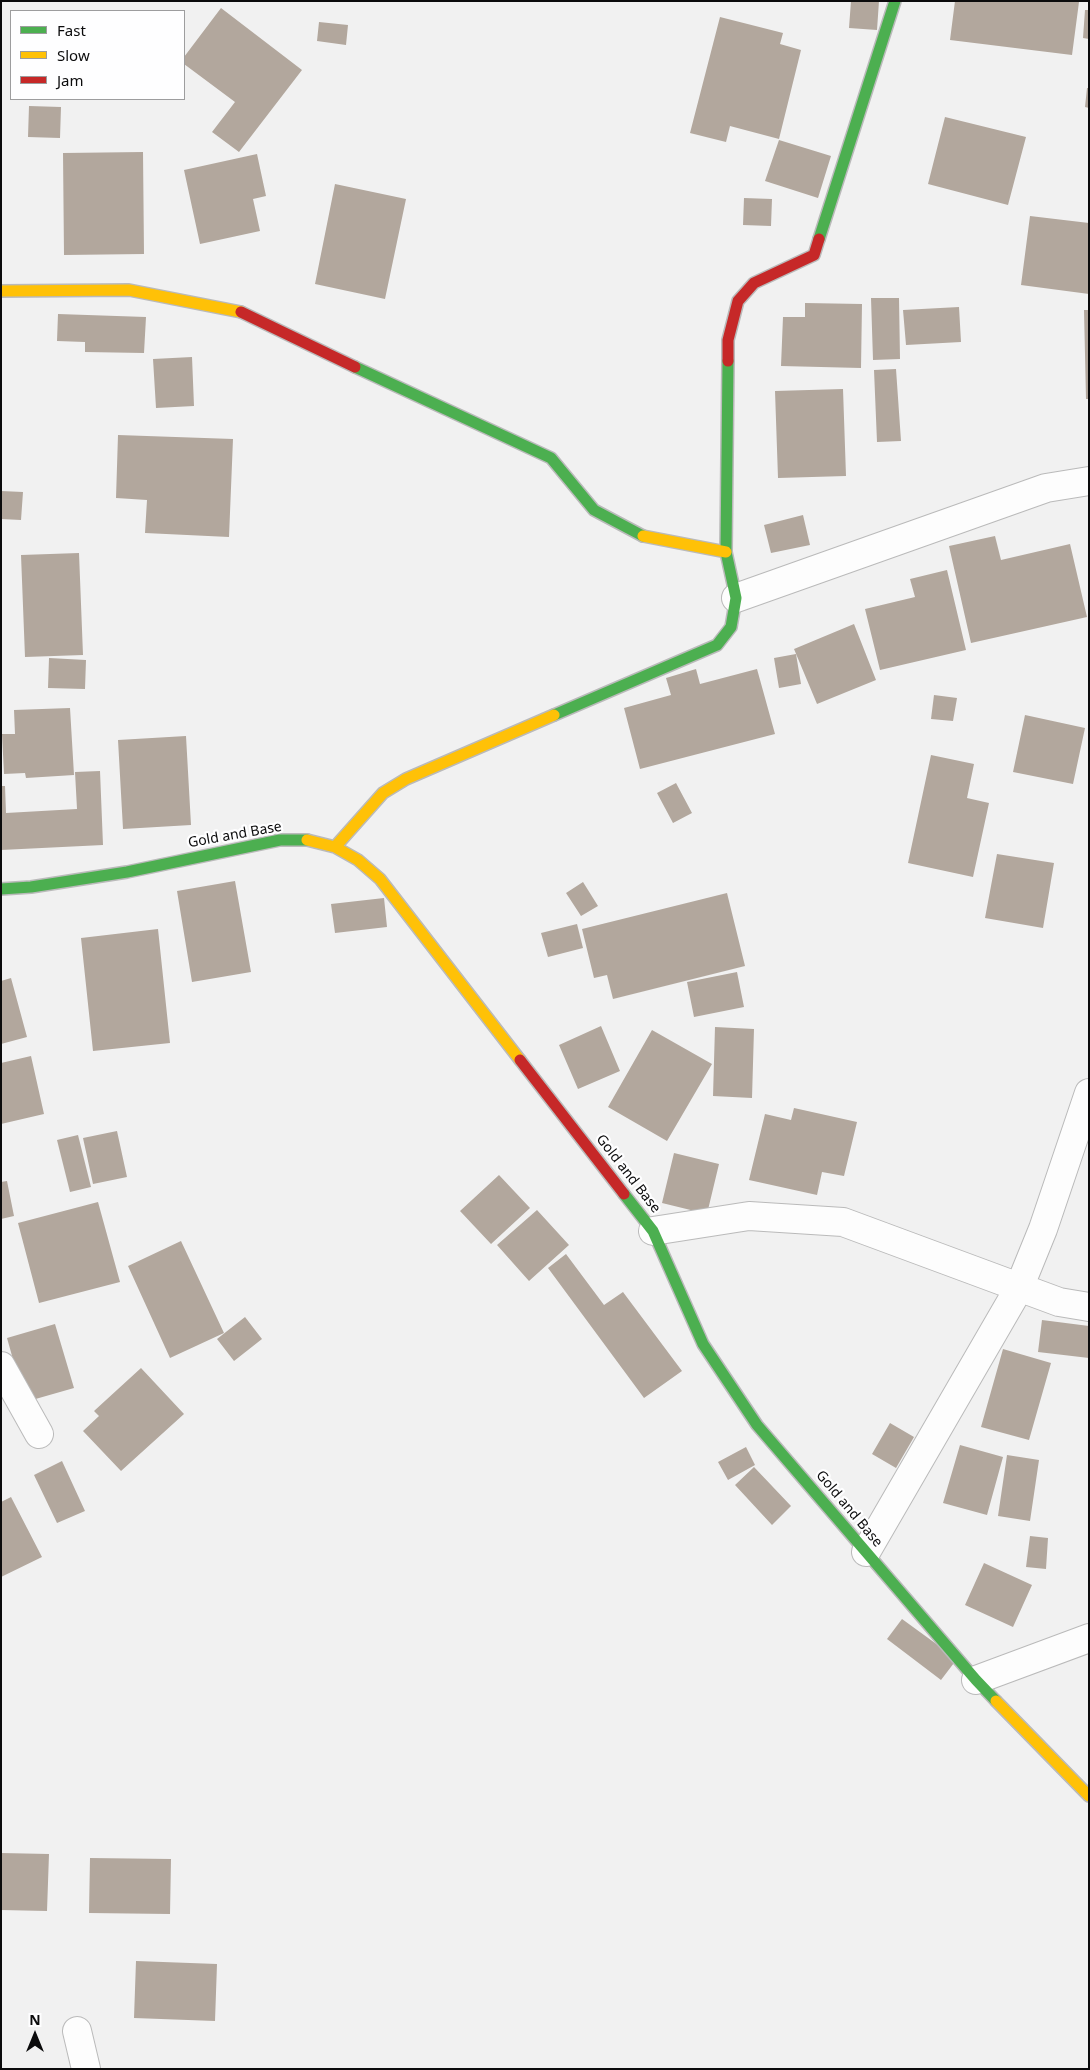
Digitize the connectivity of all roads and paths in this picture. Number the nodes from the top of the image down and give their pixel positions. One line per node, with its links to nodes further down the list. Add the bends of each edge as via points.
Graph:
1 (895, 1): 4 (street, via 814,255 754,283 738,301 728,340)
2 (1, 291): 4 (street, via 129,290 239,311 551,458 594,510 640,535)
3 (1089, 481): 5 (street, via 1046,488)
4 (726, 552): 5 (street)
5 (736, 598): 6 (street, via 731,627 717,645 406,779 383,793)
6 (335, 847): 7 (street, Gold and Base, via 311,840 280,840 127,872); 9 (street, Gold and Base, via 358,860 380,879)
7 (1, 890)
8 (1089, 1094): 10 (street, via 1043,1229)
9 (653, 1231): 10 (street, via 749,1216 843,1222); 14 (street, Gold and Base, via 702,1344 757,1425)
10 (1019, 1288): 11 (street, via 1059,1302); 14 (street)
11 (1089, 1307)
12 (1, 1366): 13 (street)
13 (38, 1434)
14 (866, 1552): 16 (street, Gold and Base)
15 (1089, 1638): 16 (street)
16 (976, 1680): 17 (street, Gold and Base)
17 (1089, 1796)
18 (77, 2031): 19 (street)
19 (86, 2069)

